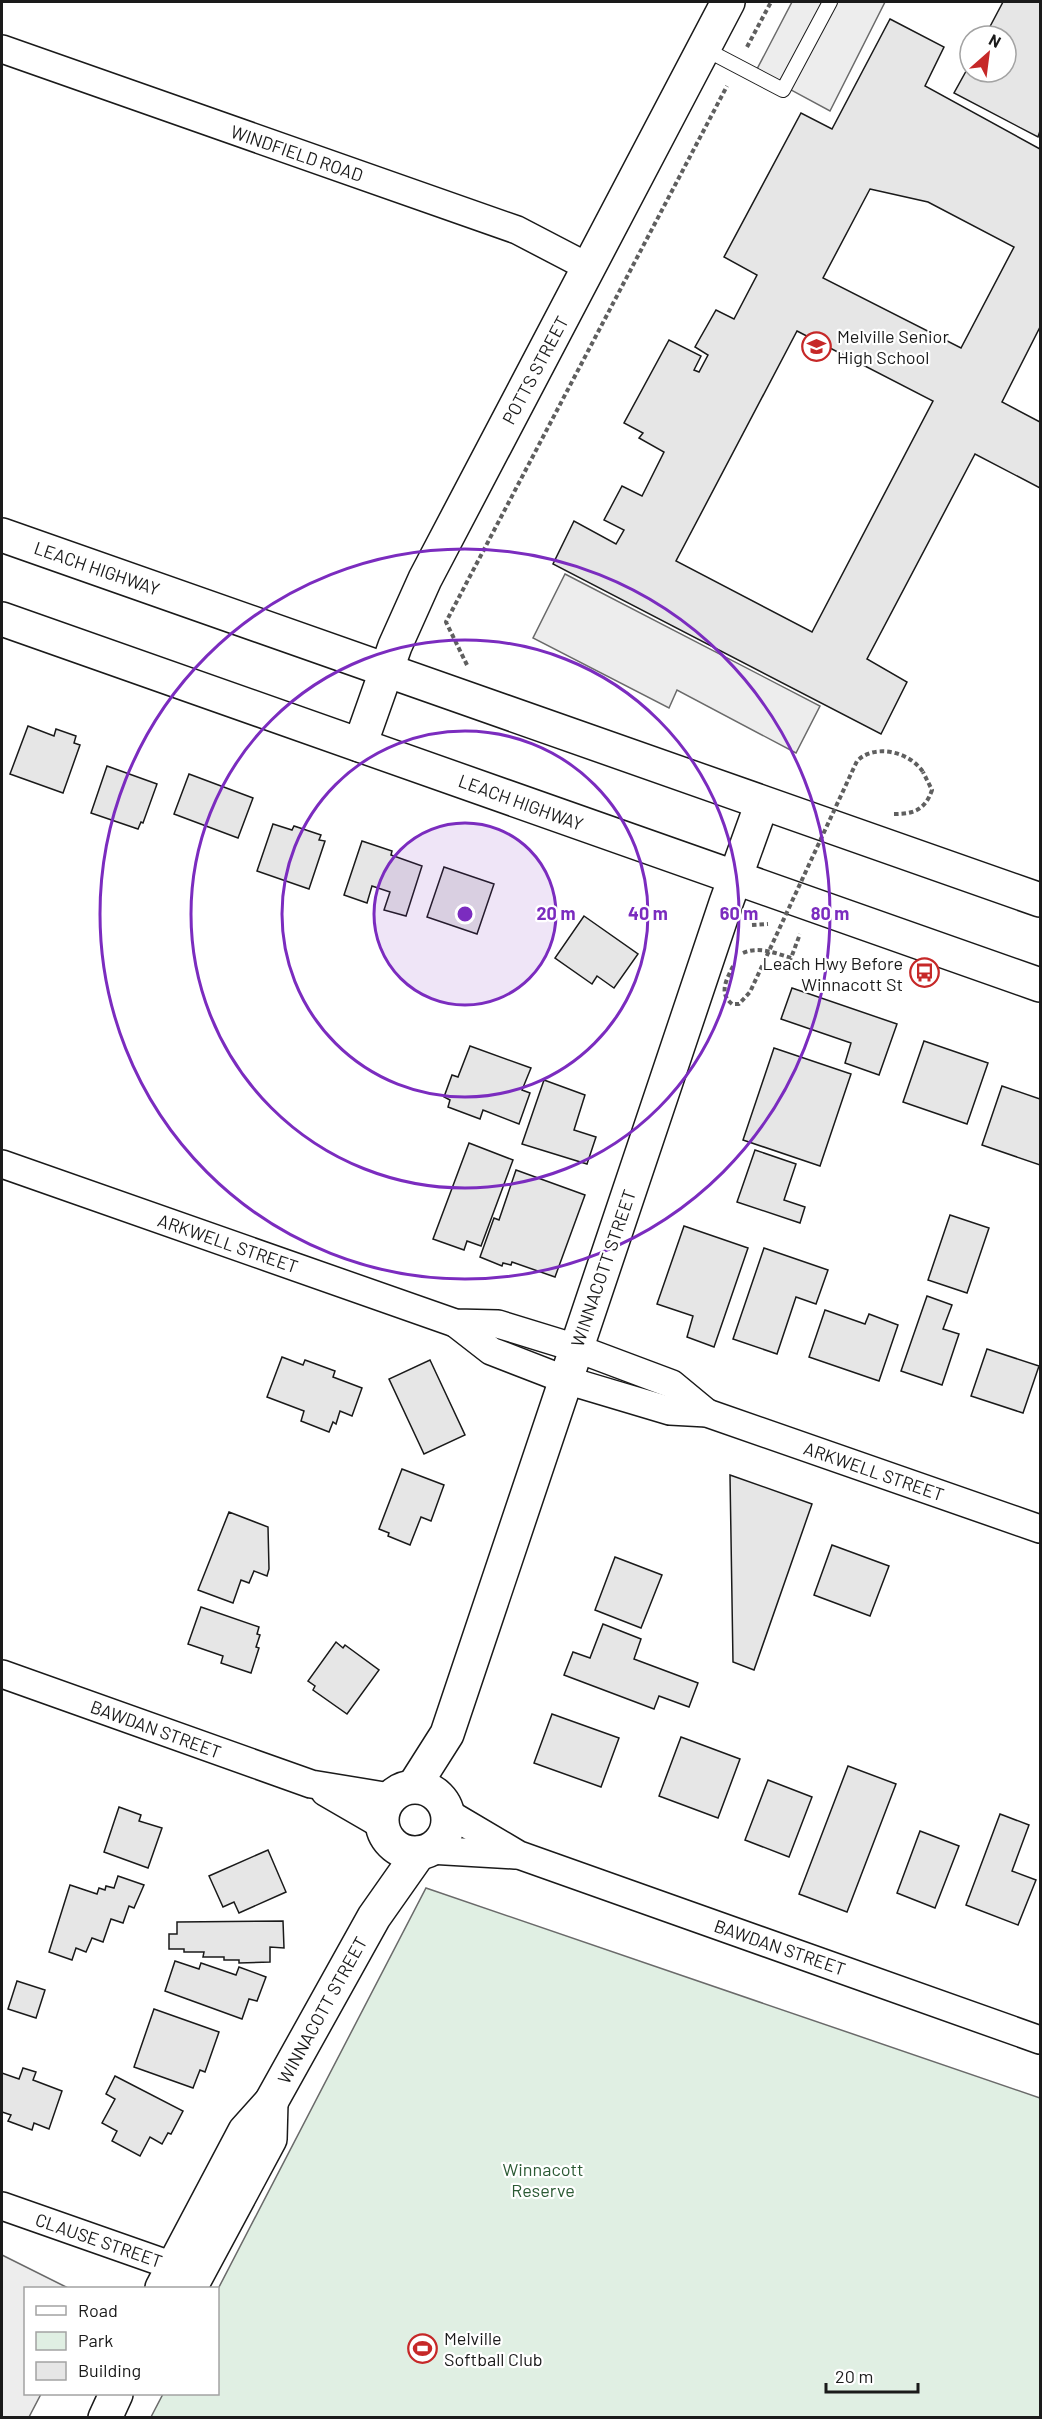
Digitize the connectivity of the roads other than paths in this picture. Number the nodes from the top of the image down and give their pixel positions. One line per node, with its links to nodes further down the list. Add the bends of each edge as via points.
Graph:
1 (728, 2): 3 (main road, POTTS STREET)
2 (830, 2): 3 (lane, via 783,90)
3 (703, 48): 5 (main road, POTTS STREET)
4 (2, 49): 5 (street, WINDFIELD ROAD, via 517,230)
5 (588, 267): 8 (main road, POTTS STREET, via 407,615)
6 (2, 535): 8 (main road, LEACH HIGHWAY)
7 (2, 619): 9 (main road, LEACH HIGHWAY)
8 (387, 669): 9 (main road, POTTS STREET); 10 (main road, LEACH HIGHWAY)
9 (360, 745): 11 (main road, LEACH HIGHWAY)
10 (762, 802): 11 (main road, WINNACOTT STREET); 12 (main road, LEACH HIGHWAY)
11 (735, 878): 13 (main road, LEACH HIGHWAY); 16 (main road, WINNACOTT STREET)
12 (1041, 900)
13 (1041, 985)
14 (2, 1164): 15 (street, ARKWELL STREET)
15 (455, 1323): 16 (street, ARKWELL STREET, via 498,1324); 17 (street, ARKWELL STREET, via 491,1351)
16 (576, 1348): 17 (main road, WINNACOTT STREET); 18 (street, ARKWELL STREET, via 672,1384)
17 (566, 1380): 18 (street, ARKWELL STREET, via 670,1411); 21 (main road, WINNACOTT STREET, via 447,1734)
18 (707, 1413): 19 (street, ARKWELL STREET)
19 (1041, 1529)
20 (2, 1674): 21 (street, BAWDAN STREET, via 311,1784)
21 (410, 1810): 22 (main road, via 401,1850); 22 (main road, WINNACOTT STREET, via 447,1830 443,1838); 23 (street, BAWDAN STREET); 24 (main road, WINNACOTT STREET)
22 (424, 1851): 23 (street, BAWDAN STREET); 24 (main road, WINNACOTT STREET)
23 (519, 1855): 25 (street, BAWDAN STREET)
24 (374, 1917): 27 (main road, WINNACOTT STREET, via 271,2102 245,2131)
25 (1041, 2040)
26 (2, 2206): 27 (street, CLAUSE STREET)
27 (181, 2279)

